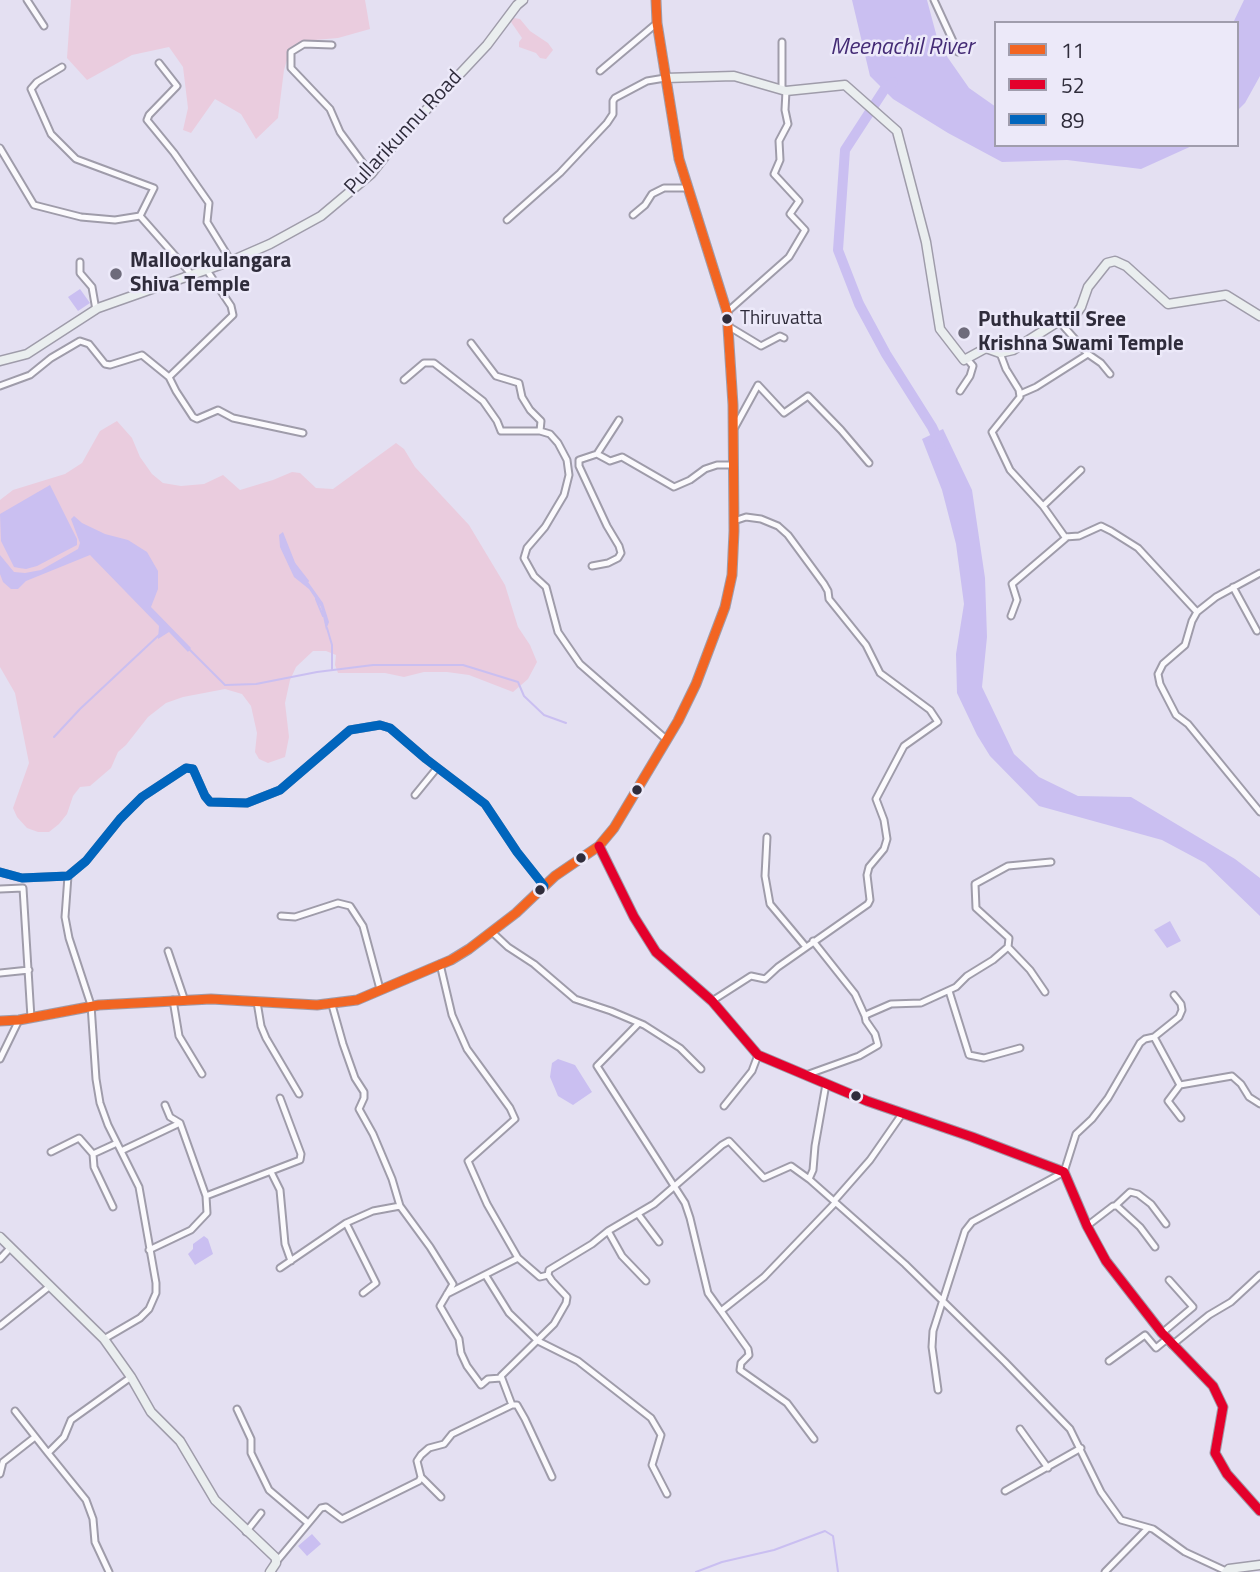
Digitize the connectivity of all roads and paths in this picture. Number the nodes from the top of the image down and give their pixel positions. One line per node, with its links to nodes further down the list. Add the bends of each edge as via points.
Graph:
1 (27, 0): 6 (street)
2 (656, 0): 5 (main road)
3 (934, 0): 9 (street)
4 (518, 2): 17 (main road, Pullarikunnu Road, via 487,45)
5 (657, 23): 12 (street); 13 (main road)
6 (44, 26)
7 (782, 42): 14 (street)
8 (332, 45): 17 (street, via 304,44 291,52 291,68 330,109 340,132)
9 (958, 52)
10 (159, 63): 22 (street, via 177,86 147,120 209,203 207,222)
11 (62, 67): 20 (street, via 31,89 51,134 76,159 154,188)
12 (600, 71)
13 (665, 78): 14 (main road, via 734,76); 18 (main road); 21 (street, via 647,81 615,98 607,122 560,173)
14 (784, 90): 27 (street, via 788,124 779,141 780,160 774,174 799,201 790,214 805,230 789,257); 35 (main road, via 845,85 897,131 926,242 940,330 958,356)
15 (0, 148): 16 (street)
16 (2, 158): 20 (street, via 34,205 81,217 115,220)
17 (371, 174): 22 (main road, Pullarikunnu Road, via 321,216)
18 (686, 187): 19 (street, via 652,194); 27 (main road)
19 (633, 215)
20 (140, 216): 25 (street)
21 (507, 220)
22 (231, 261): 24 (main road, Pullarikunnu Road)
23 (80, 262): 26 (street)
24 (206, 270): 25 (main road, Pullarikunnu Road); 38 (street, via 233,315)
25 (192, 275): 26 (main road, Pullarikunnu Road)
26 (96, 310): 36 (main road, Pullarikunnu Road, via 27,354)
27 (727, 312): 30 (main road)
28 (1260, 316): 29 (main road, via 1226,295 1168,304 1115,261 1107,263 1088,287 1076,314)
29 (1059, 321): 33 (main road); 34 (street)
30 (729, 326): 31 (street, via 761,346); 44 (main road)
31 (784, 338)
32 (471, 343): 45 (street, via 496,376 519,383 530,410 541,421)
33 (1000, 354): 35 (main road, via 986,348); 42 (street)
34 (1088, 354): 37 (street); 42 (street)
35 (968, 359): 41 (street, via 973,366)
36 (0, 361)
37 (1110, 374)
38 (169, 377): 40 (street, via 142,355 105,364 89,344 80,341 30,375); 46 (street, via 197,419 218,410 233,418)
39 (404, 380): 45 (street, via 424,363 434,363 483,401 501,432)
40 (0, 386)
41 (960, 391)
42 (1020, 394): 53 (street, via 992,432 1010,470)
43 (619, 420): 47 (street)
44 (733, 430): 50 (street, via 758,385 784,413 808,396); 51 (main road)
45 (540, 431): 48 (street, via 550,434)
46 (303, 432)
47 (597, 454): 49 (street); 51 (street, via 610,461 622,457 674,487 705,469)
48 (567, 460): 49 (street); 62 (street, via 564,495 523,558 546,587 558,632 580,664)
49 (579, 460): 56 (street, via 621,553 608,563)
50 (869, 463)
51 (732, 465): 54 (main road)
52 (1081, 470): 53 (street)
53 (1042, 506): 55 (street)
54 (734, 521): 62 (main road, via 732,575 725,607 696,684); 75 (street, via 761,519 788,535 824,584 829,599 866,645 880,673 930,710 938,722 904,746 876,799 887,839 869,867 870,900)
55 (1067, 537): 59 (street, via 1101,526 1111,531 1138,548); 60 (street, via 1012,584 1017,600)
56 (592, 566)
57 (1260, 573): 58 (street)
58 (1233, 587): 59 (street); 61 (street)
59 (1197, 612): 65 (street, via 1185,645 1163,664 1160,684 1176,715)
60 (1011, 616)
61 (1257, 631)
62 (667, 740): 67 (main road)
63 (437, 768): 64 (street); 70 (street, via 390,728 380,725 350,730 280,790 247,803 210,802 194,769 186,768 142,797); 71 (street, via 485,804)
64 (415, 795)
65 (1260, 812)
66 (767, 837): 76 (street, via 765,876 770,904)
67 (599, 846): 71 (main road); 88 (main road, via 656,952)
68 (1051, 862): 77 (street, via 1008,866 975,884 976,908 1009,938)
69 (0, 872): 70 (street, via 22,878)
70 (68, 876): 91 (street, via 65,917)
71 (544, 886): 74 (main road)
72 (0, 889): 80 (street, via 23,888)
73 (281, 916): 82 (street, via 295,917 338,904 350,906 363,926)
74 (492, 932): 79 (main road); 96 (street, via 575,999)
75 (813, 942): 76 (street); 92 (street, via 855,994)
76 (806, 947): 88 (street, via 765,979 751,976)
77 (1008, 947): 83 (street); 84 (street)
78 (168, 951): 87 (street)
79 (440, 964): 82 (main road); 137 (street, via 452,1015 467,1049 514,1115 514,1123 468,1161)
80 (29, 970): 81 (street); 93 (street)
81 (0, 973)
82 (380, 989): 90 (main road, via 357,1000)
83 (949, 991): 92 (street, via 921,1003 891,1004); 98 (street, via 969,1055 984,1058)
84 (1045, 992)
85 (1174, 995): 97 (street, via 1181,1004 1179,1017)
86 (173, 1000): 87 (main road); 91 (main road); 102 (street, via 179,1036)
87 (185, 1001): 89 (main road)
88 (712, 1001): 99 (main road)
89 (257, 1002): 90 (main road); 106 (street, via 266,1038)
90 (332, 1004): 124 (street, via 364,1092 359,1109 373,1133)
91 (91, 1006): 93 (main road); 114 (street, via 100,1103)
92 (865, 1016): 103 (street, via 878,1045)
93 (31, 1018): 94 (main road)
94 (19, 1020): 95 (main road); 100 (street)
95 (0, 1021)
96 (639, 1023): 101 (street, via 680,1048); 121 (street, via 597,1066)
97 (1154, 1037): 105 (street); 119 (street, via 1140,1043 1108,1098 1076,1134)
98 (1020, 1048)
99 (758, 1055): 103 (main road); 110 (street, via 752,1071)
100 (0, 1059)
101 (701, 1069)
102 (202, 1074)
103 (806, 1074): 104 (main road)
104 (826, 1084): 111 (main road); 120 (street)
105 (1180, 1085): 108 (street, via 1231,1076); 112 (street, via 1168,1101)
106 (299, 1094)
107 (280, 1098): 118 (street, via 301,1154 296,1163)
108 (1260, 1104)
109 (164, 1105): 113 (street)
110 (724, 1106)
111 (902, 1114): 119 (main road); 123 (street)
112 (1181, 1118)
113 (180, 1123): 115 (street); 122 (street)
114 (117, 1143): 115 (street); 117 (street)
115 (121, 1151): 136 (street, via 143,1200)
116 (51, 1152): 117 (street, via 79,1138)
117 (93, 1154): 126 (street, via 94,1167)
118 (271, 1172): 122 (street); 139 (street, via 280,1190)
119 (1064, 1172): 130 (main road); 149 (street, via 970,1224)
120 (809, 1179): 121 (street, via 792,1166 765,1178 729,1141); 123 (street)
121 (674, 1188): 127 (street); 150 (street, via 690,1218 708,1293)
122 (206, 1196): 136 (street, via 207,1213 191,1230)
123 (834, 1202): 149 (street); 150 (street, via 764,1277)
124 (400, 1206): 128 (street, via 373,1210); 148 (street, via 453,1284)
125 (1115, 1206): 129 (street, via 1130,1192 1138,1194); 130 (street); 135 (street)
126 (113, 1207)
127 (638, 1214): 131 (street); 133 (street)
128 (346, 1223): 139 (street); 147 (street, via 376,1283)
129 (1166, 1224)
130 (1087, 1226): 153 (main road, via 1106,1261)
131 (608, 1231): 143 (street, via 552,1268); 145 (street, via 622,1256)
132 (0, 1237): 134 (main road)
133 (659, 1242)
134 (11, 1247): 138 (street); 146 (main road)
135 (1156, 1247)
136 (149, 1250): 152 (street, via 156,1283 152,1305 140,1318)
137 (518, 1258): 142 (street); 143 (street, via 540,1277)
138 (0, 1259)
139 (290, 1261): 140 (street)
140 (280, 1268)
141 (1260, 1275): 153 (street, via 1231,1302)
142 (486, 1276): 148 (street); 154 (street, via 509,1313)
143 (548, 1276): 154 (street, via 567,1297 554,1324)
144 (1169, 1280): 153 (street, via 1193,1307)
145 (646, 1281)
146 (50, 1286): 151 (street); 152 (main road)
147 (363, 1293)
148 (447, 1294): 157 (street, via 440,1306 459,1339 467,1366 481,1385)
149 (943, 1303): 158 (street, via 932,1347); 165 (street, via 1070,1429)
150 (721, 1311): 164 (street, via 748,1349 740,1370 787,1403)
151 (0, 1326)
152 (104, 1339): 156 (main road)
153 (1167, 1339): 155 (street, via 1156,1348 1145,1335); 174 (main road, via 1221,1400 1223,1418 1215,1452 1227,1474)
154 (537, 1340): 157 (street); 172 (street, via 578,1361 651,1418 661,1435 652,1465)
155 (1109, 1361)
156 (131, 1377): 166 (street, via 71,1420 64,1437); 178 (main road, via 151,1412 180,1441 215,1500)
157 (501, 1378): 159 (street)
158 (938, 1390)
159 (512, 1405): 169 (street, via 429,1448 416,1465); 170 (street, via 517,1405 525,1419)
160 (237, 1409): 176 (street, via 251,1440 250,1453 269,1490)
161 (15, 1411): 163 (street)
162 (1020, 1429): 167 (street)
163 (35, 1437): 166 (street); 168 (street, via 3,1462)
164 (814, 1439)
165 (1081, 1448): 167 (street); 177 (street, via 1101,1492 1121,1520)
166 (48, 1453): 181 (street, via 86,1500 95,1542)
167 (1048, 1468): 171 (street)
168 (0, 1474)
169 (421, 1477): 173 (street); 176 (street, via 342,1519 326,1507)
170 (552, 1477)
171 (1005, 1491)
172 (667, 1494)
173 (441, 1497)
174 (1260, 1511)
175 (261, 1513): 178 (street)
176 (308, 1523): 179 (street)
177 (1148, 1528): 183 (street); 184 (street)
178 (246, 1532): 179 (main road, via 276,1558)
179 (275, 1563): 182 (main road)
180 (1259, 1567): 184 (main road)
181 (109, 1572)
182 (270, 1572)
183 (1105, 1572)
184 (1226, 1572)

